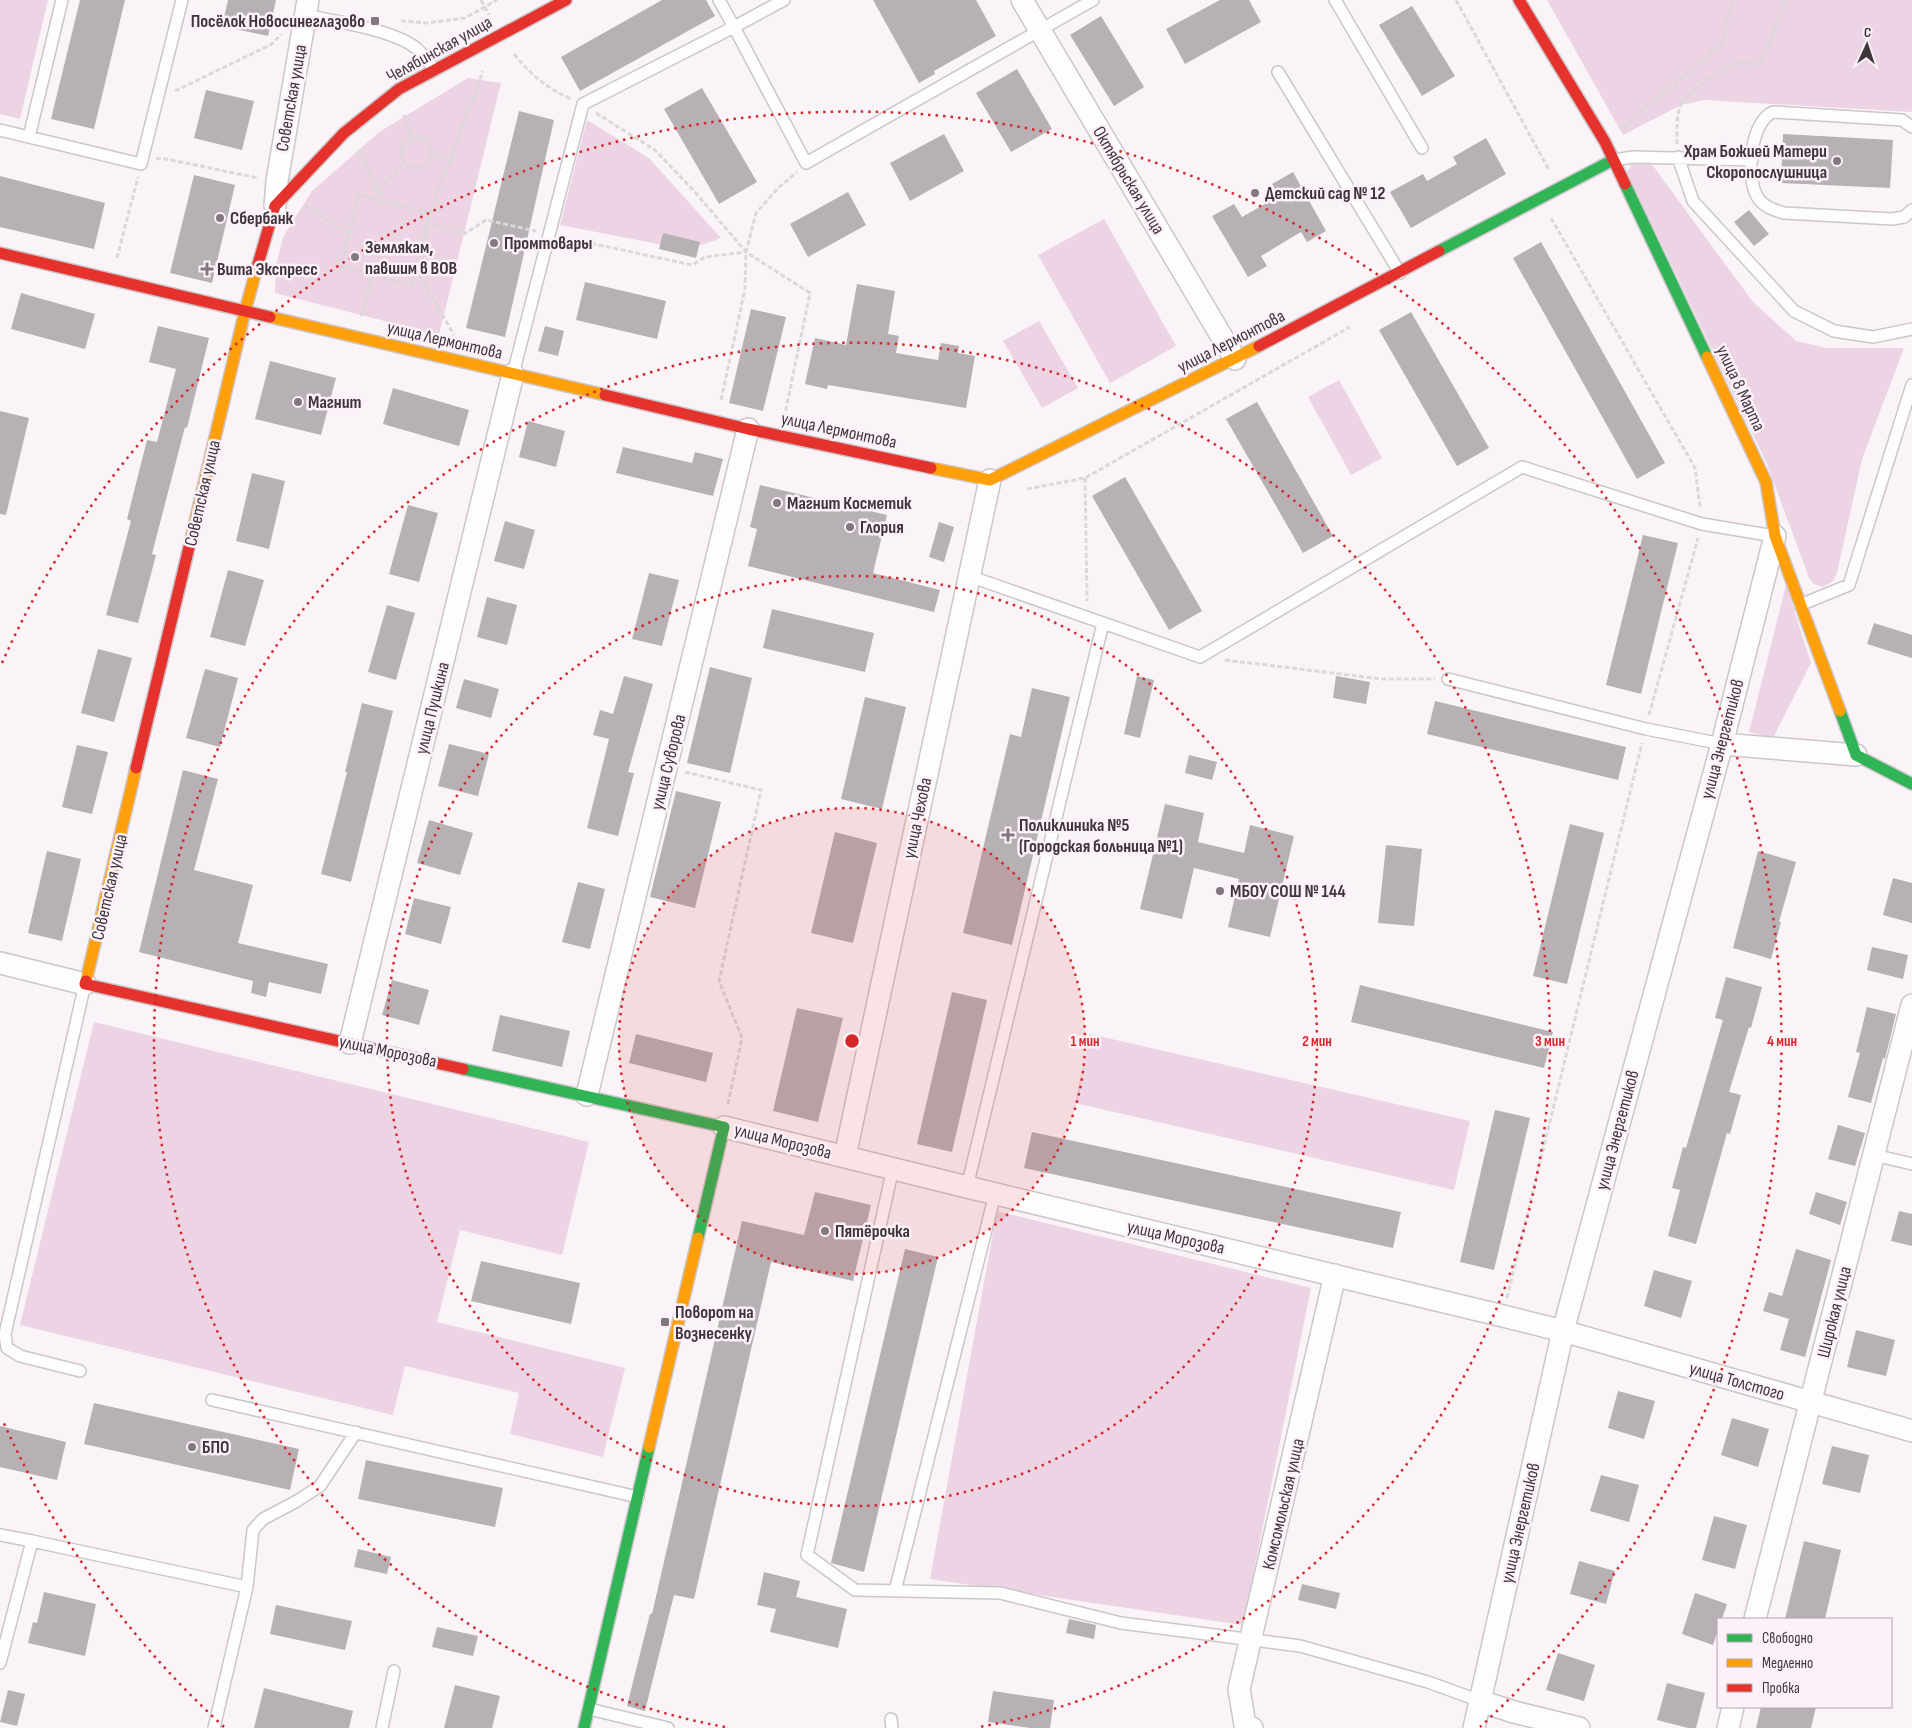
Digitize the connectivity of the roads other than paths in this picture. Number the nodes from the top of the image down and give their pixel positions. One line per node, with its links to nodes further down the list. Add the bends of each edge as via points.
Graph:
1 (62, 0): 17 (lane)
2 (182, 0): 17 (lane, via 141,164)
3 (566, 0): 13 (street, Челябинская улица)
4 (719, 0): 11 (lane)
5 (784, 0): 11 (lane)
6 (1022, 0): 12 (street, Октябрьская улица)
7 (1093, 0): 12 (lane)
8 (1335, 0): 18 (lane)
9 (1519, 0): 20 (street, улица 8 Марта)
10 (306, 8): 13 (lane, via 406,41); 22 (street, Советская улица)
11 (734, 28): 12 (lane, via 806,164); 29 (lane, via 583,104)
12 (1041, 31): 28 (street, Октябрьская улица)
13 (435, 70): 22 (street, Челябинская улица, via 398,89 344,133)
14 (1278, 72): 25 (lane)
15 (1912, 127): 21 (lane, via 1902,120 1773,112 1766,115 1754,136)
16 (0, 130): 17 (lane)
17 (30, 137)
18 (1422, 148)
19 (1678, 157): 20 (lane); 21 (lane); 27 (lane, via 1693,202 1794,311 1834,331 1873,337)
20 (1613, 160): 25 (street, улица Лермонтова); 33 (street, улица 8 Марта, via 1766,482)
21 (1752, 160): 23 (lane, via 1758,198 1776,211 1892,219 1904,217)
22 (275, 206): 26 (street, Советская улица)
23 (1912, 210)
24 (1, 257): 26 (street, улица Лермонтова)
25 (1400, 273): 28 (street, улица Лермонтова)
26 (245, 311): 29 (street, улица Лермонтова); 42 (street, Советская улица)
27 (1912, 328)
28 (1235, 359): 32 (street, улица Лермонтова)
29 (513, 374): 31 (street, улица Лермонтова); 44 (street, улица Пушкина)
30 (1912, 385): 35 (lane, via 1849,585)
31 (748, 429): 32 (street, улица Лермонтова); 45 (street, улица Суворова)
32 (990, 480): 34 (street, улица Чехова)
33 (1775, 536): 35 (street, улица 8 Марта); 36 (lane, via 1702,524 1522,467 1200,657); 38 (street, улица Энергетиков)
34 (969, 576): 36 (lane); 48 (street, улица Чехова)
35 (1800, 605): 39 (street, улица 8 Марта)
36 (1102, 623): 51 (lane)
37 (1448, 679): 38 (lane, via 1646,729)
38 (1722, 744): 39 (street); 54 (street, улица Энергетиков)
39 (1856, 755): 40 (street)
40 (1912, 784)
41 (0, 963): 42 (street, улица Морозова)
42 (85, 984): 44 (street, улица Морозова); 55 (lane, via 5,1334 7,1348 20,1356)
43 (1912, 1005): 47 (street, Широкая улица)
44 (350, 1043): 45 (street, улица Морозова)
45 (587, 1095): 46 (street, улица Морозова)
46 (724, 1127): 48 (street, улица Морозова); 60 (street)
47 (1874, 1154): 49 (lane); 57 (street, Широкая улица)
48 (845, 1156): 50 (street, улица Морозова)
49 (1912, 1164)
50 (893, 1168): 51 (street, улица Морозова); 64 (lane, via 807,1555 855,1590)
51 (967, 1187): 52 (street, улица Морозова)
52 (995, 1194): 53 (street, улица Морозова); 64 (lane)
53 (1335, 1275): 54 (street, улица Морозова); 66 (street, Комсомольская улица)
54 (1563, 1331): 57 (street, улица Толстого); 69 (street, улица Энергетиков)
55 (80, 1371)
56 (212, 1400): 59 (lane)
57 (1811, 1402): 58 (street, улица Толстого); 65 (street, Широкая улица)
58 (1912, 1431)
59 (356, 1432): 60 (lane); 63 (lane, via 320,1486 263,1519 253,1530)
60 (638, 1498): 71 (street)
61 (0, 1535): 62 (lane)
62 (32, 1541): 63 (lane); 67 (lane)
63 (247, 1586): 72 (lane)
64 (895, 1591): 66 (lane, via 1000,1593 1121,1623)
65 (1756, 1618)
66 (1252, 1640): 69 (lane, via 1300,1646 1428,1682); 76 (street, Комсомольская улица, via 1239,1690 1245,1725)
67 (0, 1663)
68 (394, 1671): 73 (lane)
69 (1480, 1701): 77 (street, улица Энергетиков); 78 (street)
70 (1733, 1708): 79 (street)
71 (589, 1709): 74 (street); 75 (lane)
72 (214, 1728)
73 (382, 1728)
74 (584, 1728)
75 (668, 1728)
76 (1252, 1728)
77 (1474, 1728)
78 (1578, 1728)
79 (1728, 1728)

